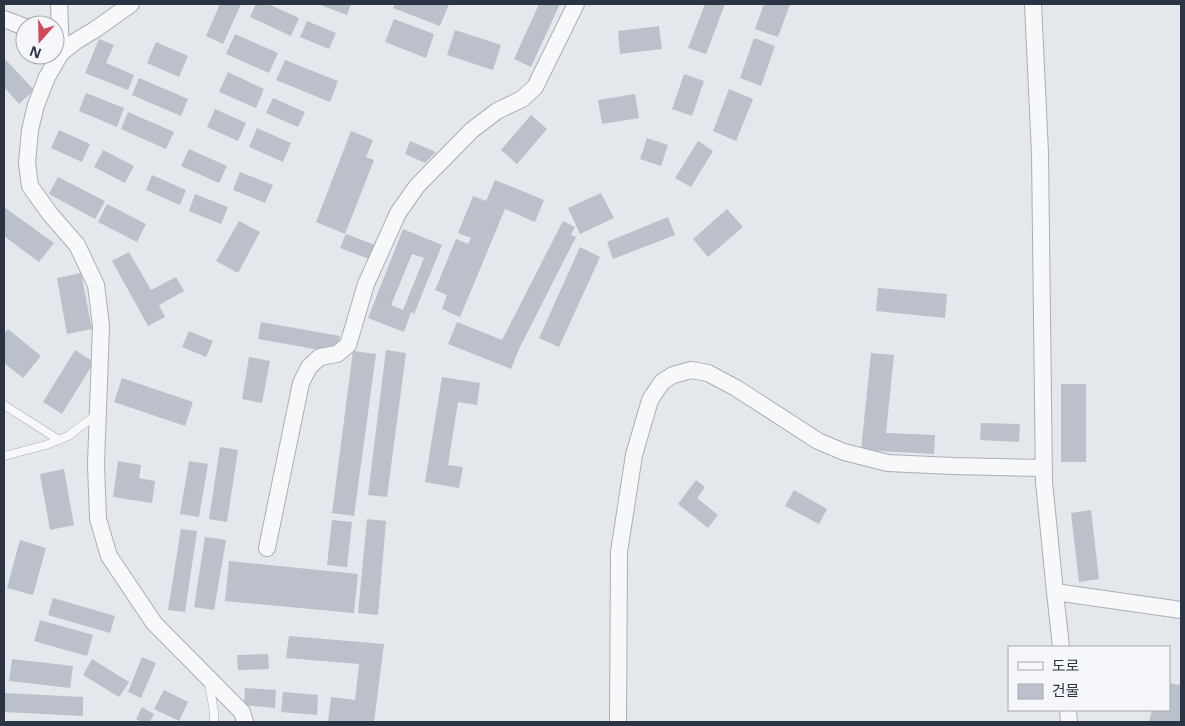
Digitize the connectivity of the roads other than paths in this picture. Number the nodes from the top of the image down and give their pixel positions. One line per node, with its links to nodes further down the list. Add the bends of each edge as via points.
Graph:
1 (8, 4): 5 (street)
2 (131, 4): 6 (street)
3 (576, 4): 13 (street, via 535,87 472,130 416,186 398,213 366,284 348,345 337,354 320,357 308,367 300,383)
4 (1033, 4): 12 (street, via 1040,153)
5 (4, 12)
6 (65, 46)
7 (52, 65): 9 (street, via 36,105 26,163 30,186 77,245 96,284 101,326)
8 (4, 405): 10 (lane)
9 (98, 414): 10 (lane); 17 (street, via 98,519 109,556 154,623)
10 (59, 440): 11 (lane)
11 (4, 456)
12 (1044, 468): 14 (street); 20 (street, via 888,463 844,452 818,440 708,373 691,370 673,375 662,382 650,400 634,455 619,552)
13 (266, 548)
14 (1055, 592): 15 (street); 16 (street)
15 (1181, 610)
16 (1061, 646)
17 (208, 678): 18 (lane); 19 (street, via 242,712)
18 (214, 722)
19 (245, 722)
20 (618, 722)

